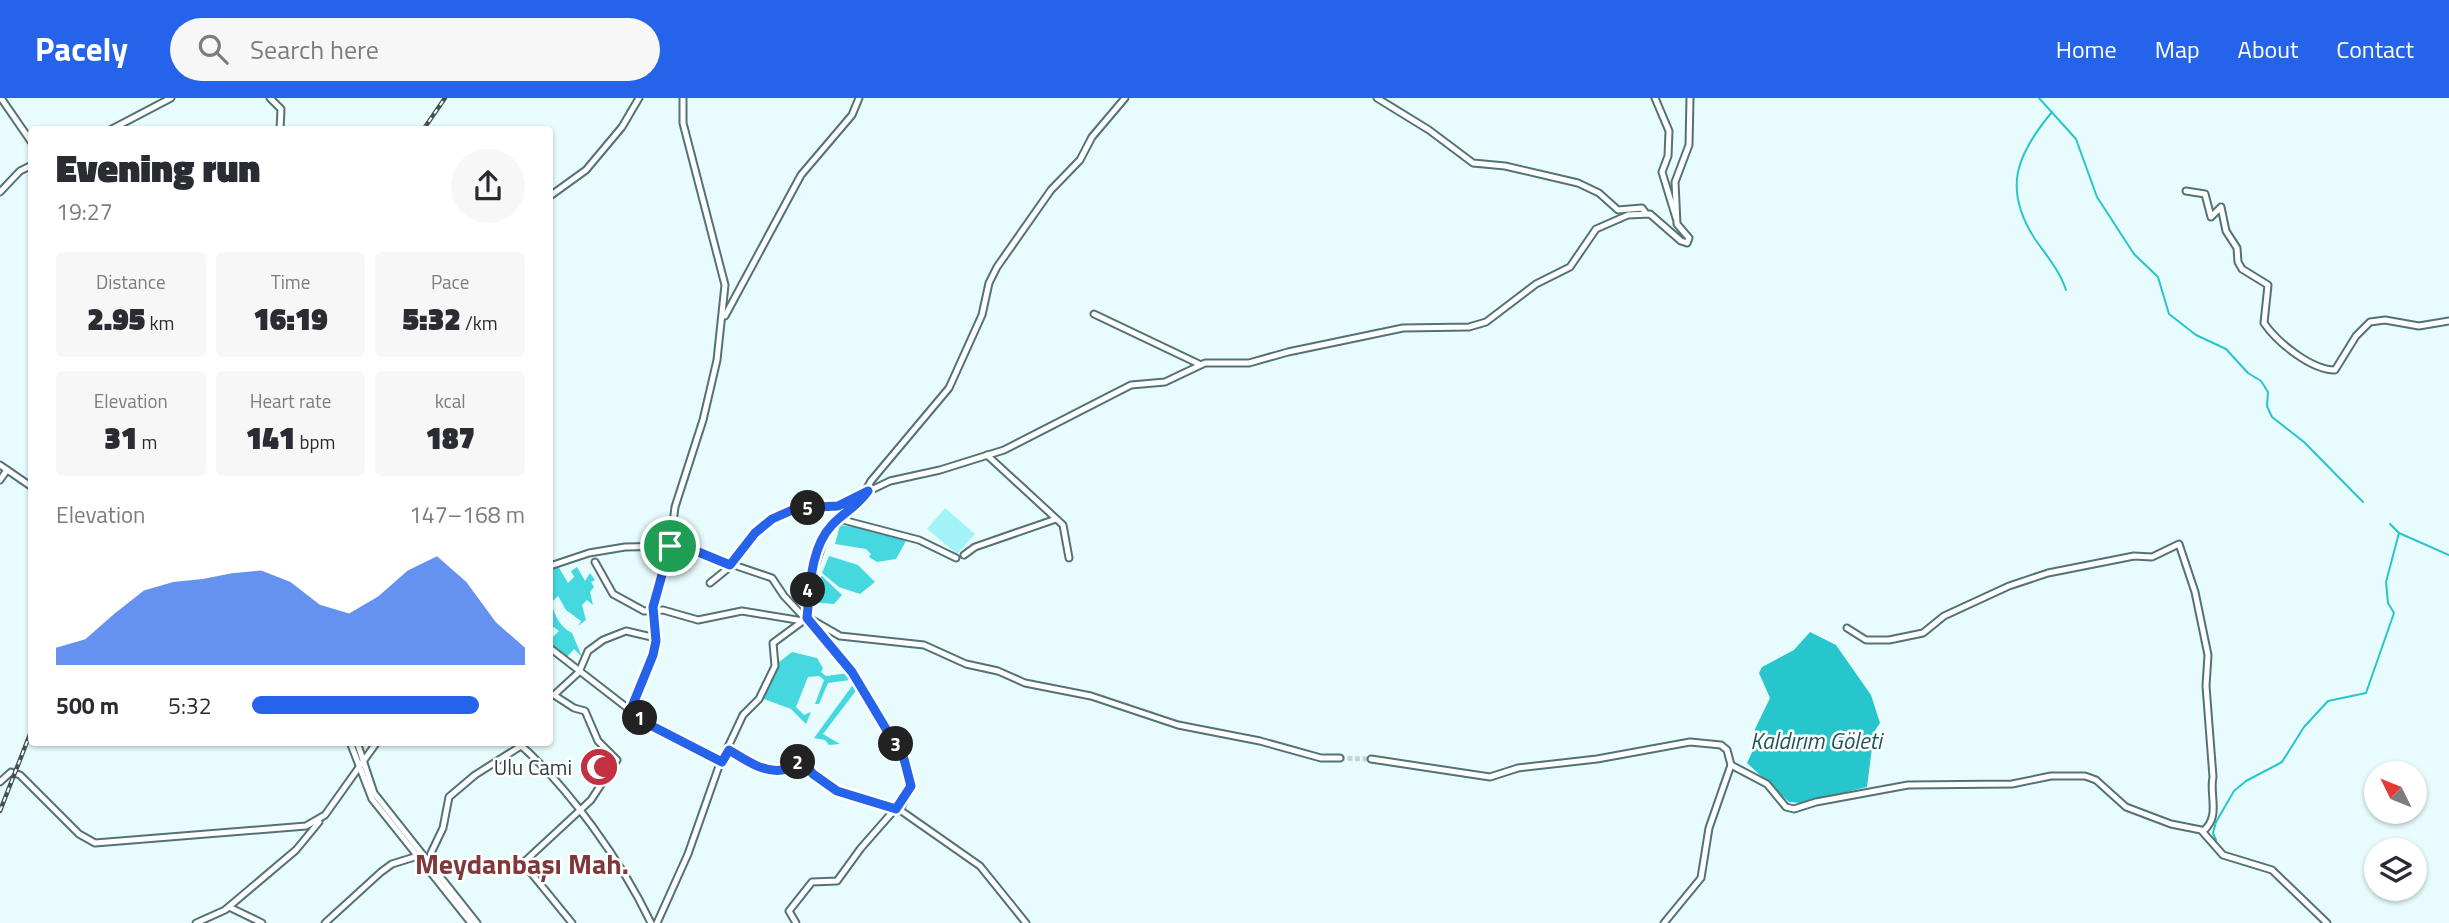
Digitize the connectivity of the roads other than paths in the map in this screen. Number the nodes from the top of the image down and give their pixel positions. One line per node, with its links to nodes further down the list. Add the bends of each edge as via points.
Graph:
1 (1, 98): 13 (street)
2 (171, 98): 11 (street)
3 (270, 98): 12 (street, via 281,108)
4 (639, 98): 17 (street, via 622,127 586,170)
5 (683, 98): 22 (street, via 683,124 725,285)
6 (859, 98): 22 (street, via 852,115 801,175)
7 (1125, 98): 29 (street, via 1091,137 1080,159 1051,190 997,267 953,383 871,481)
8 (1377, 98): 18 (street, via 1473,163 1578,183 1599,192 1618,210 1642,208)
9 (1656, 98): 19 (street, via 1669,131 1662,172)
10 (1690, 98): 19 (street, via 1689,145 1676,178)
11 (118, 126)
12 (279, 126)
13 (28, 137)
14 (28, 168): 16 (street)
15 (2186, 191): 21 (street, via 2205,194 2211,217 2221,207 2242,269 2268,285 2264,323 2304,358 2335,370 2356,336 2371,322 2419,326)
16 (0, 192)
17 (553, 194)
18 (1645, 212): 19 (street, via 1687,243 1689,238); 23 (street, via 1596,229 1570,267 1536,284 1480,324 1410,327 1254,363)
19 (1676, 219)
20 (1094, 314): 23 (street)
21 (2449, 321)
22 (722, 322): 32 (street, via 703,420 675,507)
23 (1199, 364): 24 (street, via 1170,381 1131,385 1027,441)
24 (987, 455): 29 (street); 31 (street)
25 (0, 465): 26 (street)
26 (7, 470): 27 (street); 28 (street)
27 (0, 480)
28 (28, 484)
29 (868, 491): 30 (street); 38 (street, via 838,506 797,508 772,519)
30 (839, 519): 34 (street, via 919,540); 41 (street, via 821,541 807,594)
31 (1056, 519): 33 (street); 35 (street, via 1066,533)
32 (670, 546): 37 (street, via 625,547); 38 (street); 40 (street)
33 (964, 555)
34 (956, 558)
35 (1069, 558)
36 (594, 562): 40 (street, via 606,586 621,601 640,610)
37 (553, 565)
38 (730, 565): 39 (street); 41 (street, via 772,578)
39 (710, 583)
40 (654, 610): 41 (street, via 698,620 742,611); 43 (street)
41 (806, 619): 52 (street, via 773,643 775,666 759,699 743,715); 54 (street, via 840,636 924,645 1026,683 1091,696 1178,725 1314,757); 60 (street, via 846,662 904,759 911,786)
42 (1847, 628): 63 (street, via 1866,640 1923,633 1944,616 2008,586 2048,573 2134,556 2152,557 2179,544 2208,656 2214,806)
43 (656, 638): 45 (street, via 626,631 603,640 588,651); 46 (street)
44 (553, 650): 45 (street)
45 (579, 672): 46 (street); 61 (street, via 554,695 585,711 598,740 617,760)
46 (631, 709): 56 (street, via 650,725)
47 (352, 746): 58 (street)
48 (358, 746): 53 (street)
49 (516, 746): 64 (street, via 449,797 443,828)
50 (521, 746): 61 (street)
51 (372, 748): 53 (street); 58 (street)
52 (729, 750): 56 (street); 60 (street, via 770,769 785,770 803,762 837,791)
53 (360, 752): 58 (street)
54 (1340, 758)
55 (1371, 760): 57 (street, via 1490,777 1518,768 1715,743 1727,750)
56 (722, 762): 73 (street, via 688,854)
57 (1731, 765): 63 (street, via 1767,784 1786,807 1796,810 1908,785 2012,784 2051,776 2085,776 2126,807); 76 (street, via 1709,828 1699,882)
58 (362, 766): 62 (street); 64 (street, via 372,799)
59 (0, 782): 62 (street, via 11,772 20,775 79,834 95,843 306,826)
60 (898, 810): 74 (street, via 837,881 819,880 807,886 789,911); 75 (street, via 984,870)
61 (579, 812): 72 (street, via 523,863); 73 (street)
62 (320, 821): 65 (street, via 296,850)
63 (2203, 831): 66 (street, via 2219,853 2276,873)
64 (426, 855): 69 (street, via 381,872); 70 (street); 71 (street)
65 (229, 906): 67 (street); 68 (street)
66 (2326, 922)
67 (196, 923)
68 (261, 923)
69 (326, 923)
70 (471, 923)
71 (477, 923)
72 (572, 923)
73 (654, 923)
74 (796, 923)
75 (1026, 923)
76 (1664, 923)

